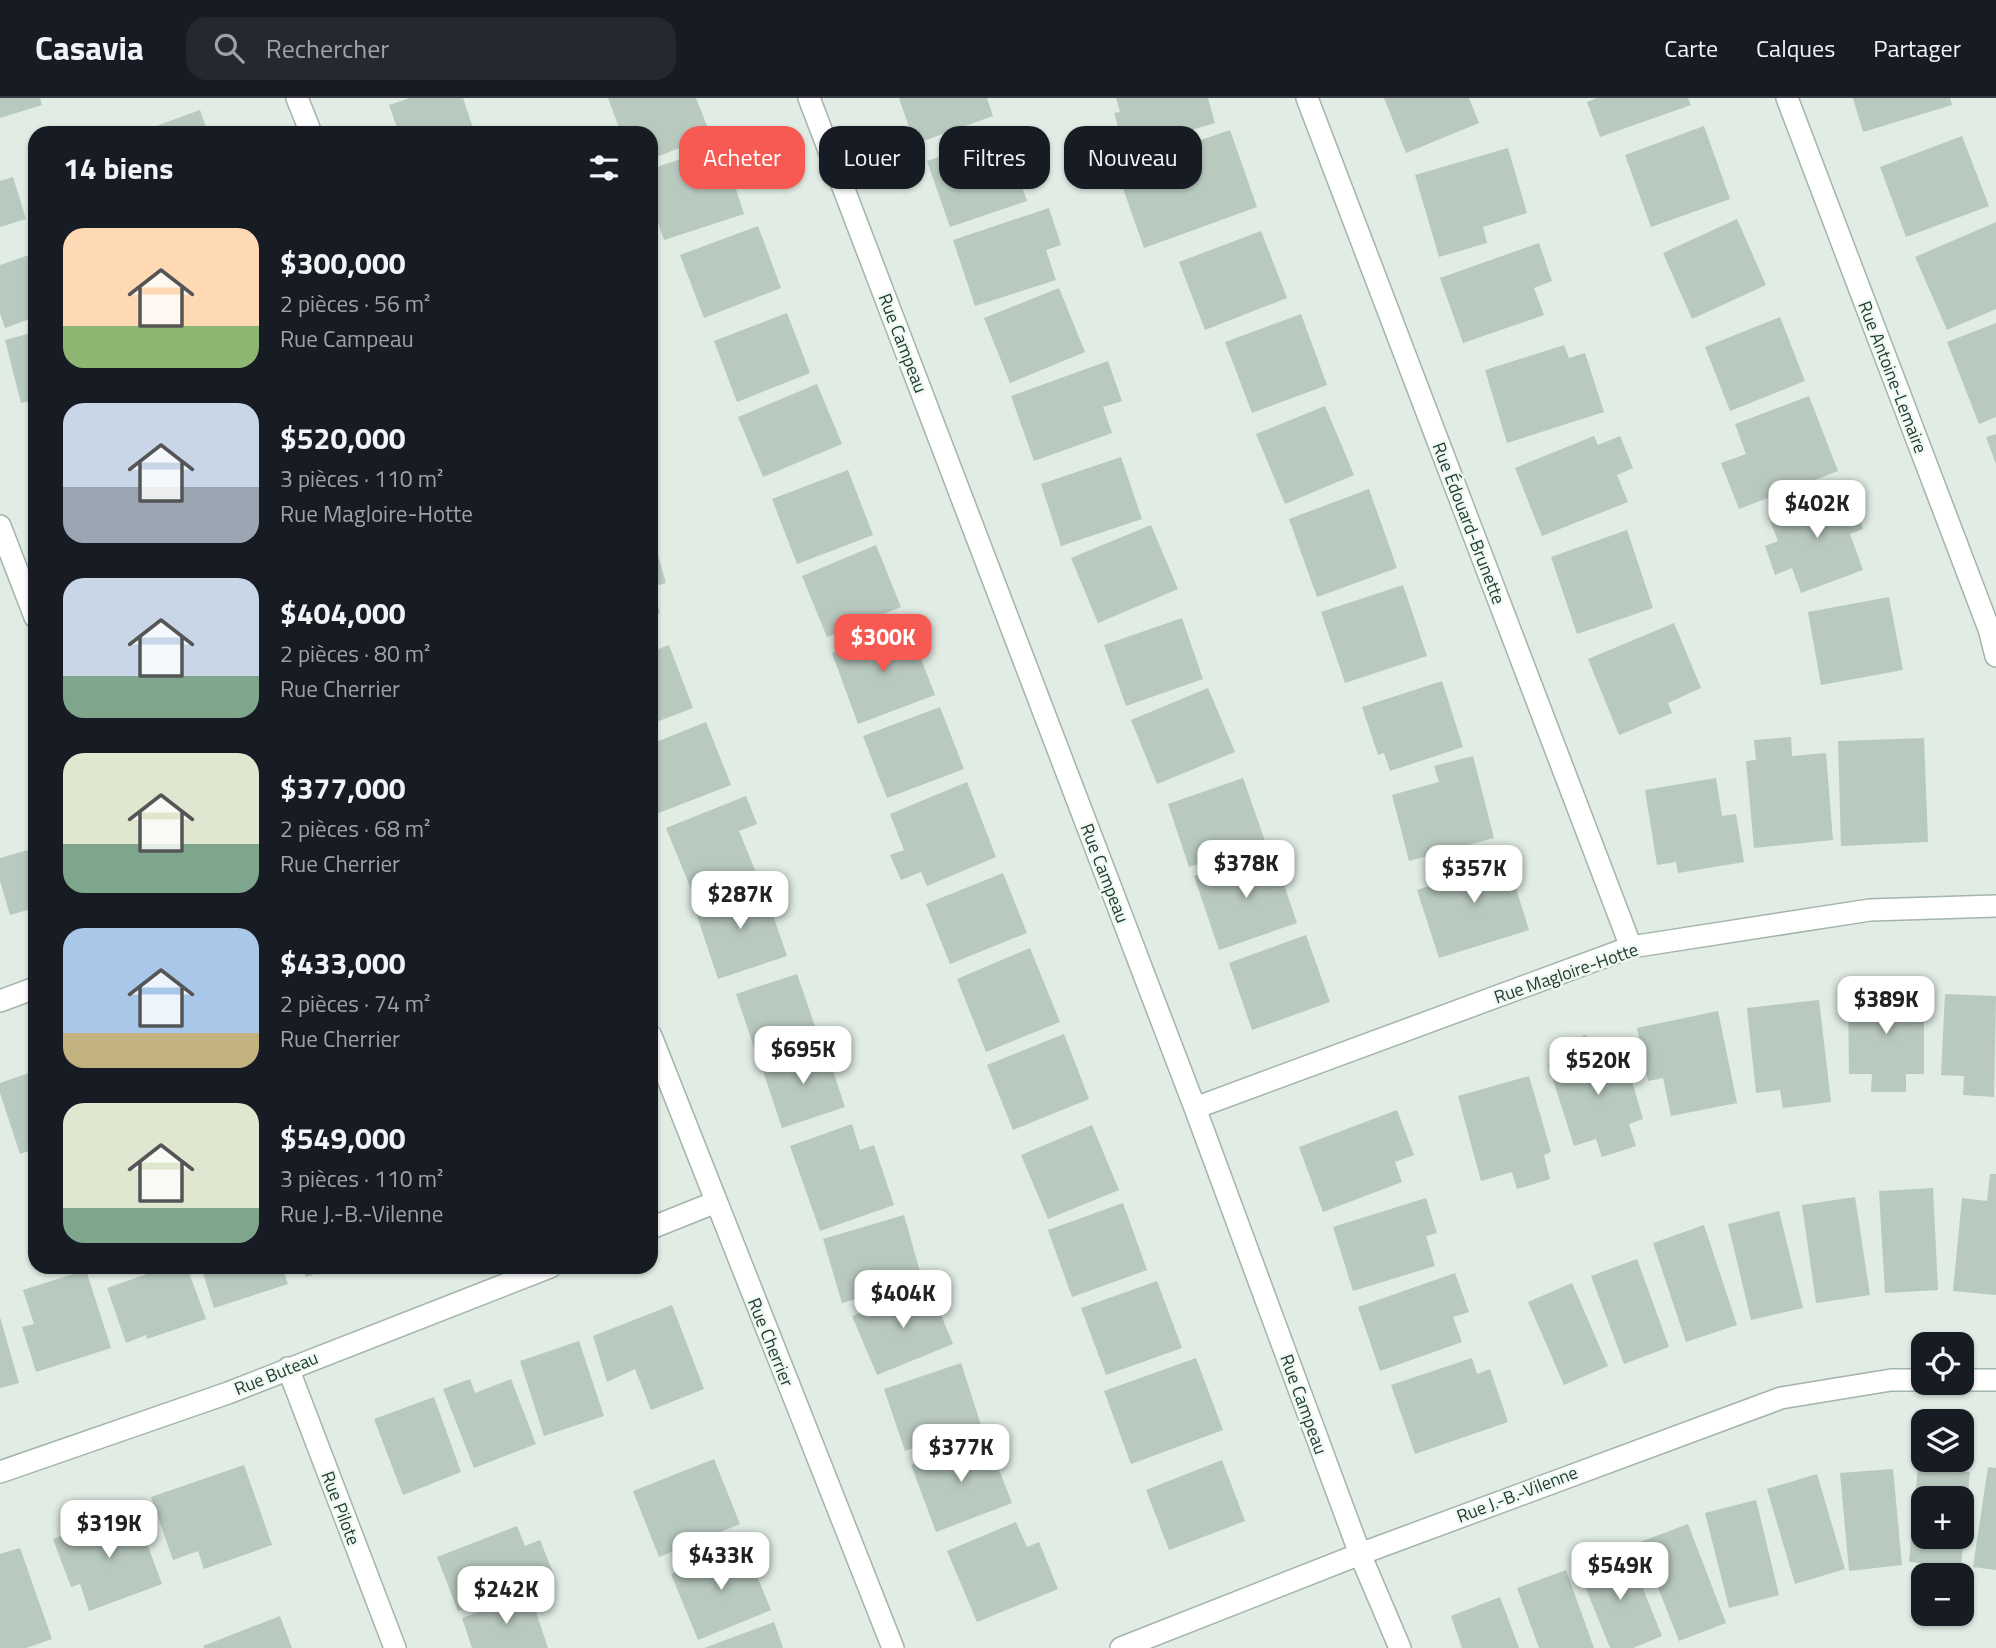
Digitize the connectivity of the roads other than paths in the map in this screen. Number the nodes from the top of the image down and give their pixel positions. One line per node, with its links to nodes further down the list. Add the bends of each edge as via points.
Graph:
1 (298, 98): 5 (street)
2 (809, 98): 14 (street, Rue Campeau)
3 (1307, 98): 10 (street, Rue Édouard-Brunette)
4 (1787, 98): 8 (street, Rue Antoine-Lemaire)
5 (308, 126)
6 (0, 526): 7 (street)
7 (28, 599)
8 (1996, 656)
9 (1996, 906): 10 (street, Rue Magloire-Hotte, via 1870,910)
10 (1631, 947): 14 (street, Rue Magloire-Hotte)
11 (28, 991): 12 (street)
12 (0, 1001)
13 (658, 1054): 15 (street, Rue Cherrier)
14 (1195, 1108): 23 (street, Rue Campeau)
15 (716, 1202): 16 (street); 25 (street, Rue Cherrier)
16 (658, 1225)
17 (532, 1274): 18 (street, Rue Buteau)
18 (288, 1368): 22 (street, Rue Buteau); 24 (street, Rue Pilote)
19 (1911, 1380): 23 (street, Rue J.-B.-Vilenne, via 1782,1398)
20 (1974, 1380): 21 (street)
21 (1996, 1380)
22 (0, 1472)
23 (1360, 1554): 26 (street, Rue J.-B.-Vilenne); 27 (street, Rue Campeau)
24 (395, 1648)
25 (893, 1648)
26 (1121, 1648)
27 (1400, 1648)

